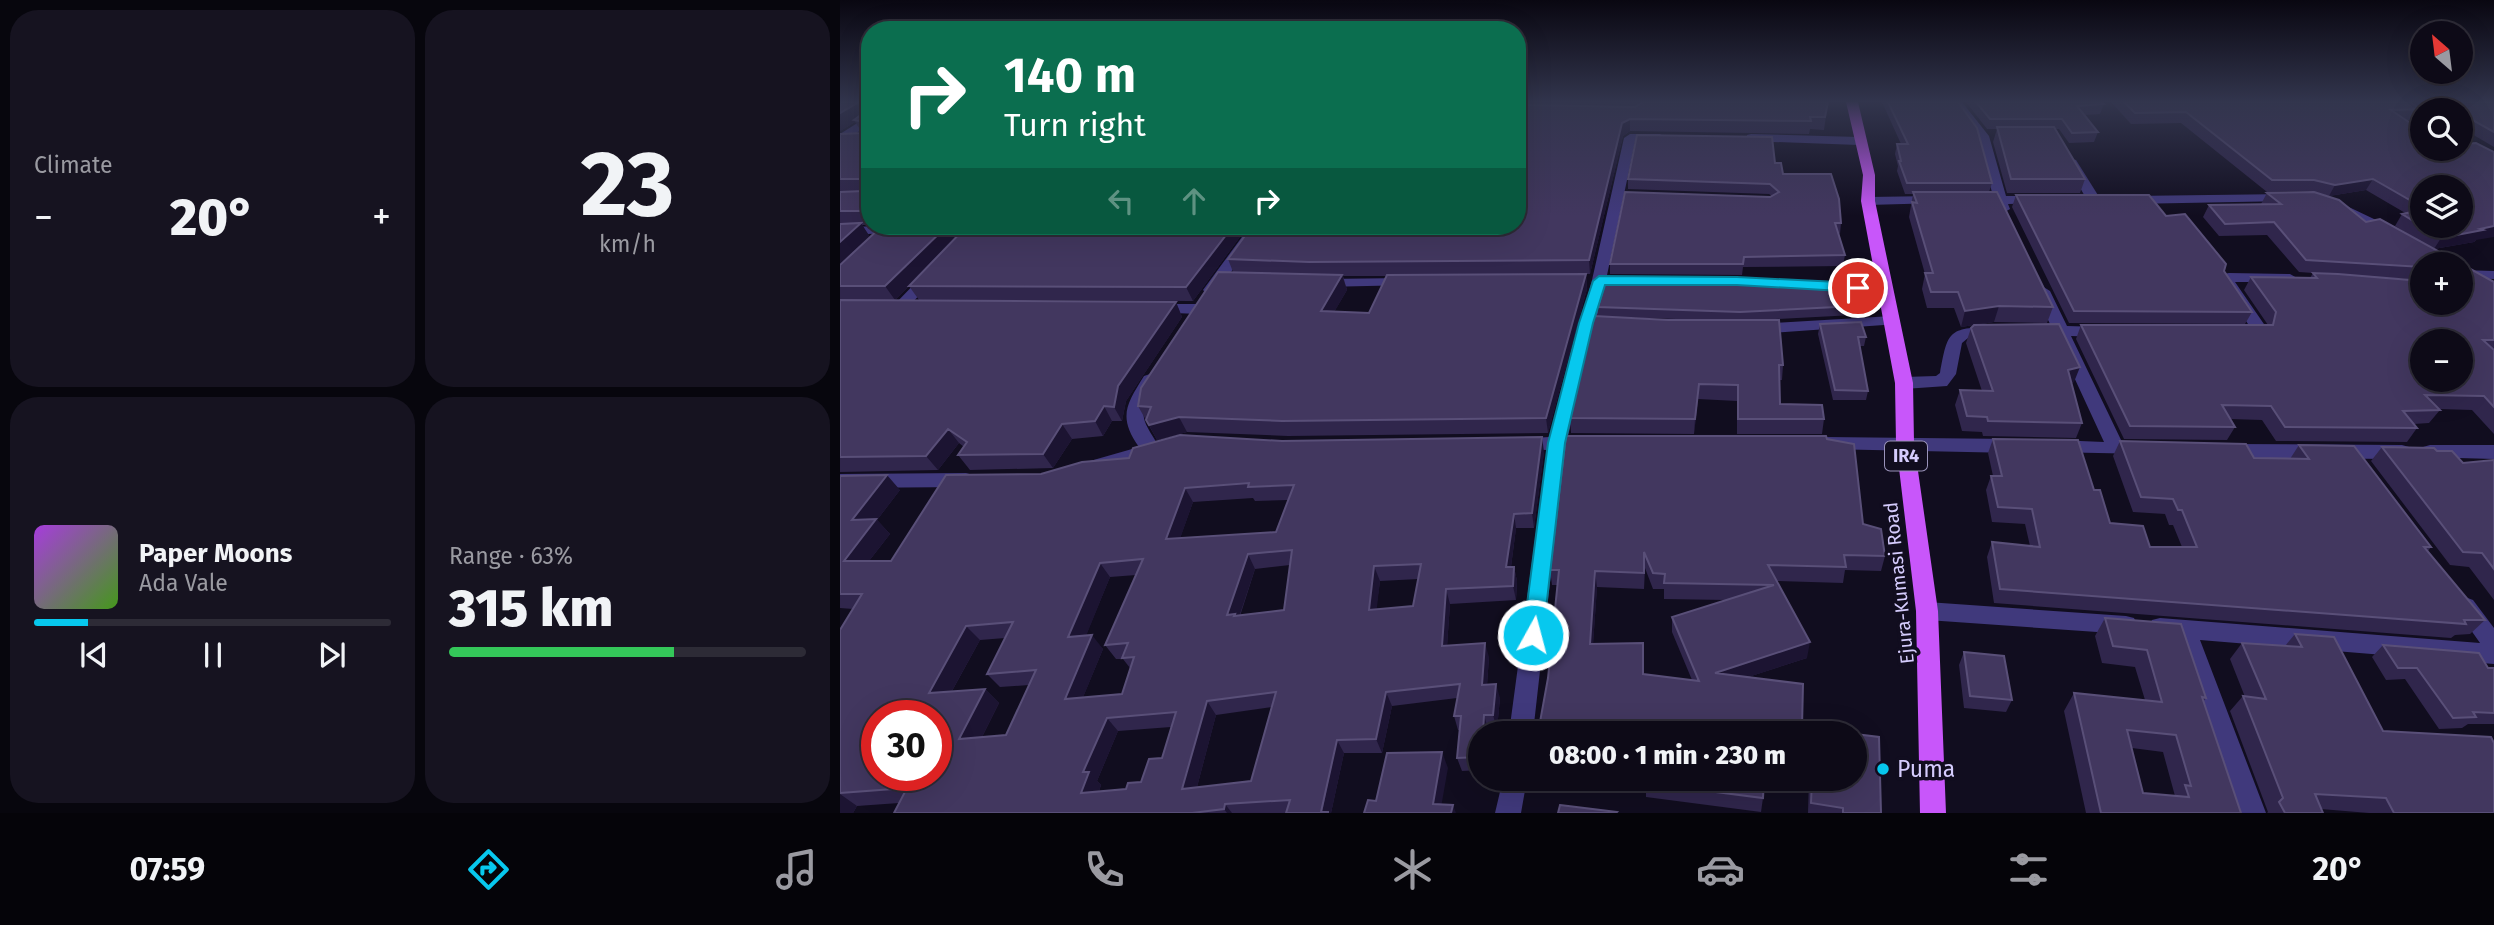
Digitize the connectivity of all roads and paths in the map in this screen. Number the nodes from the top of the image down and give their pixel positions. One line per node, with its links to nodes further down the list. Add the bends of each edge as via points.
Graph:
1 (1630, 140): 39 (street, via 1623,196)
2 (1817, 140): 4 (street)
3 (1990, 140): 8 (street)
4 (1859, 141): 10 (main road, Ejura-Kumasi Road / IR4, via 1869,175)
5 (2473, 149): 7 (street)
6 (2064, 150): 16 (street, via 2100,200 2312,199 2344,207)
7 (2494, 161)
8 (1999, 199): 9 (street); 10 (street); 11 (street)
9 (2053, 200)
10 (1868, 201): 26 (main road, Ejura-Kumasi Road / IR4)
11 (2010, 223)
12 (861, 230): 13 (street)
13 (840, 231)
14 (885, 235): 17 (street)
15 (1251, 235): 29 (street)
16 (2401, 239)
17 (870, 249)
18 (943, 262): 27 (street, via 893,308)
19 (2033, 271): 33 (street)
20 (2494, 275): 21 (street)
21 (2473, 276)
22 (2305, 279): 35 (street, via 2229,277 2227,282 2258,332)
23 (1422, 282): 25 (street)
24 (1764, 282): 26 (street)
25 (1313, 283)
26 (1885, 289): 30 (main road, Ejura-Kumasi Road / IR4)
27 (927, 308)
28 (1144, 309): 29 (street)
29 (1199, 309): 31 (street)
30 (1892, 321): 32 (street); 37 (main road, Ejura-Kumasi Road / IR4)
31 (1184, 330)
32 (1738, 330)
33 (2061, 332): 34 (street); 37 (street, via 1964,333 1954,341 1948,374 1941,382); 44 (street)
34 (2115, 332)
35 (2228, 334)
36 (1163, 361): 46 (street, via 1133,411 1138,433)
37 (1904, 383): 41 (main road, Ejura-Kumasi Road / IR4)
38 (1610, 442): 39 (street)
39 (1557, 443): 43 (street); 59 (street)
40 (1808, 443): 41 (street)
41 (1905, 443): 44 (street); 55 (main road, Ejura-Kumasi Road / IR4)
42 (1170, 444): 46 (street)
43 (1501, 444)
44 (2116, 448): 45 (street)
45 (2156, 449)
46 (1152, 450): 50 (street)
47 (2209, 451): 48 (street)
48 (2351, 452): 49 (street); 51 (street)
49 (2494, 452)
50 (1079, 471)
51 (2367, 473)
52 (985, 480): 53 (street)
53 (843, 484)
54 (2454, 592): 57 (street)
55 (1927, 611): 56 (street); 62 (main road, Ejura-Kumasi Road / IR4)
56 (2185, 629): 58 (street); 63 (street)
57 (2494, 645)
58 (2494, 653)
59 (1522, 721)
60 (1513, 791): 61 (street)
61 (1508, 813)
62 (1933, 813)
63 (2253, 813)

